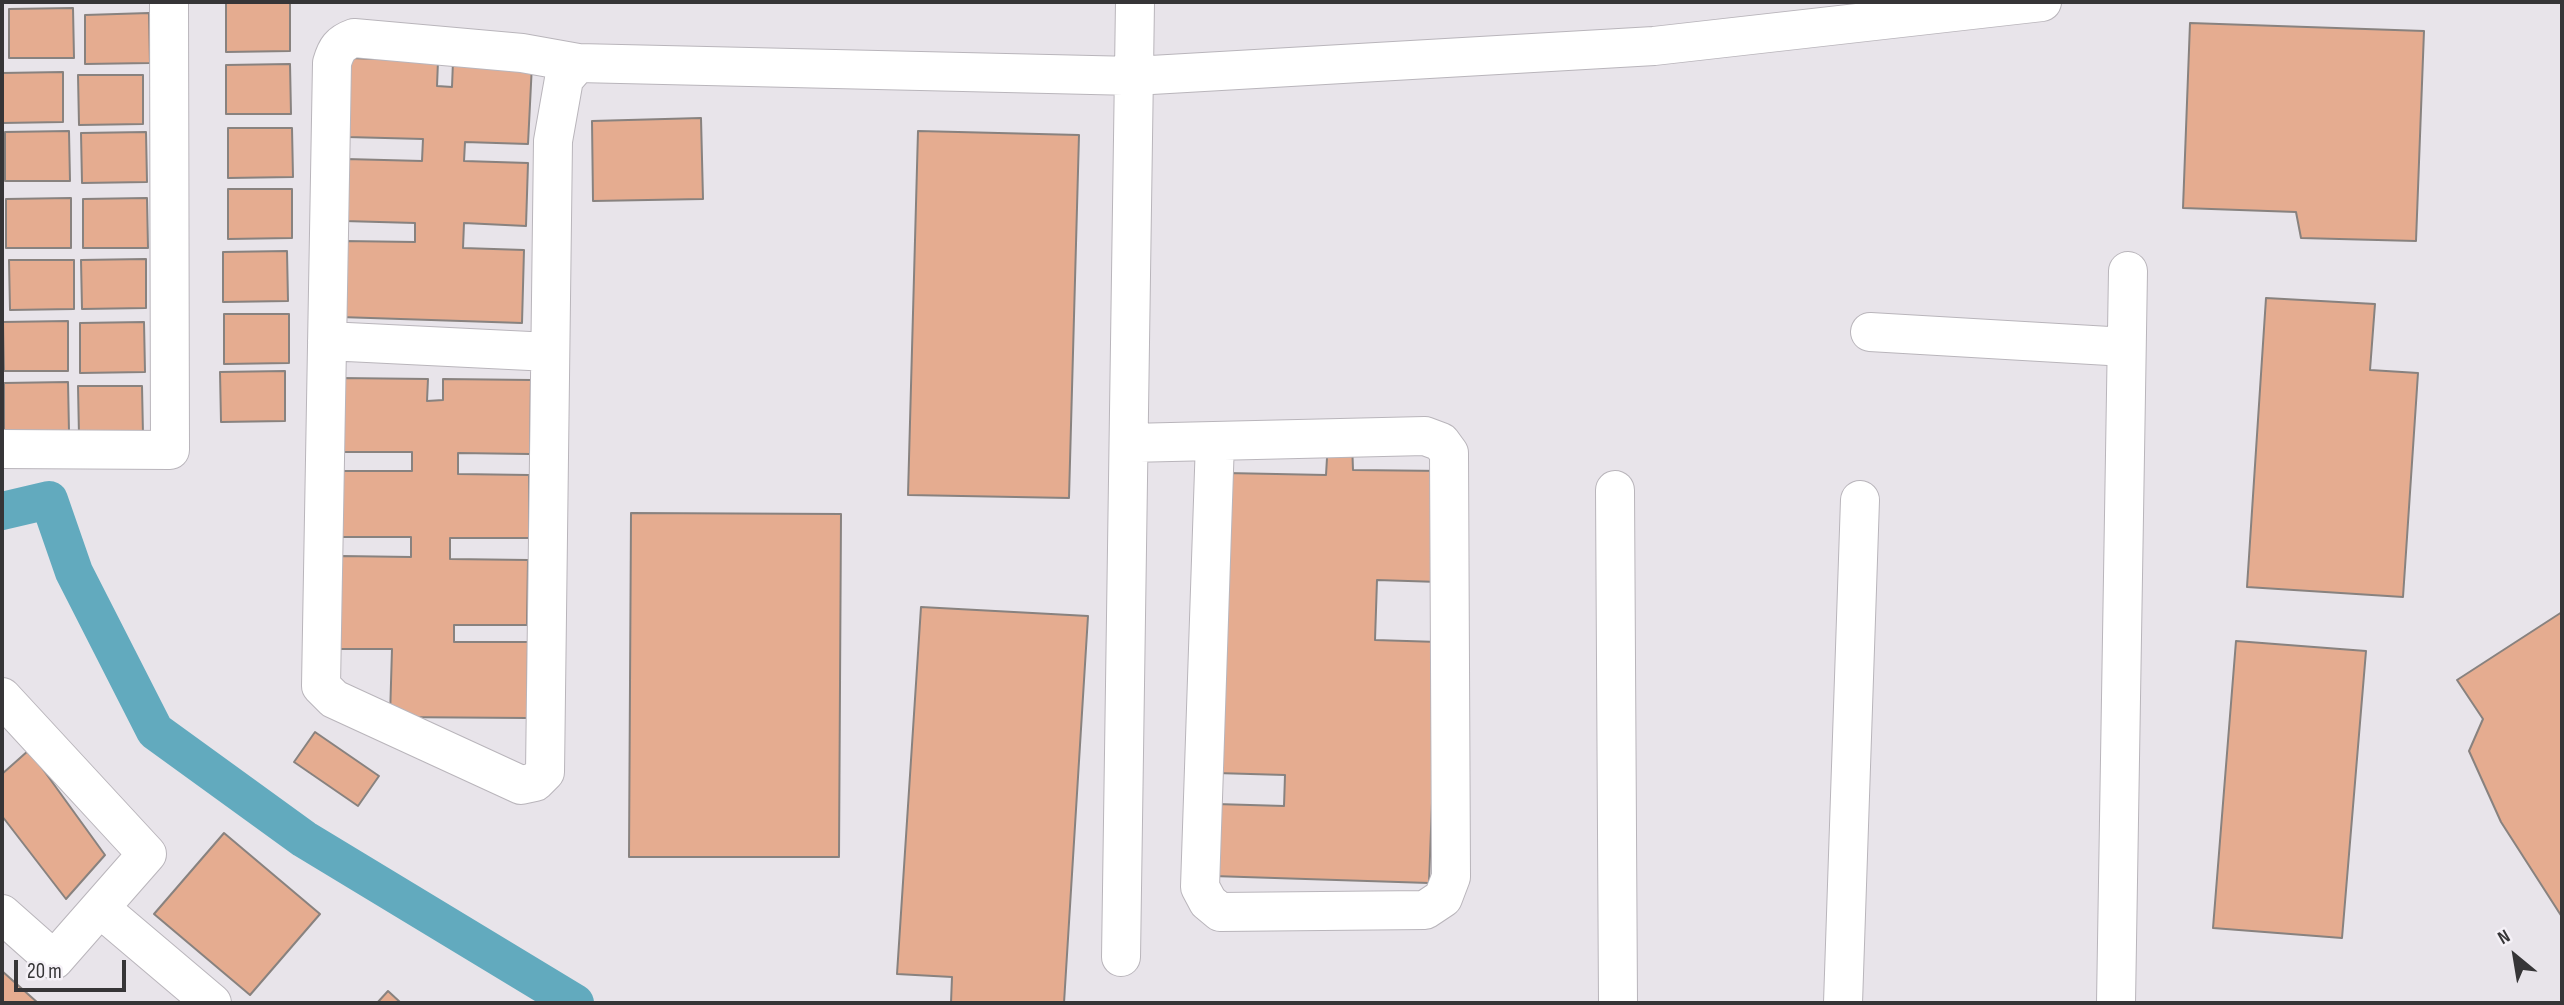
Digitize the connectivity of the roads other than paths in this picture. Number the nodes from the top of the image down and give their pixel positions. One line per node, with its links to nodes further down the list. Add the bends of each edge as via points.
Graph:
1 (169, 2): 13 (street, via 170,450)
2 (1135, 2): 5 (street)
3 (2042, 2): 5 (street, via 1654,46)
4 (578, 63): 5 (street); 8 (street, via 522,53 354,38 343,42 332,63); 10 (street, via 564,79 552,141)
5 (1134, 76): 12 (street)
6 (2128, 271): 9 (street)
7 (1870, 332): 9 (street)
8 (327, 341): 10 (street); 10 (street, via 321,686 334,699 521,785 535,782 545,772)
9 (2126, 347): 23 (street)
10 (550, 352)
11 (1215, 441): 11 (street, via 1425,436 1441,442 1449,453 1451,877 1443,898 1425,910 1220,912 1200,887); 12 (street)
12 (1129, 443): 19 (street)
13 (2, 449)
14 (1615, 490): 21 (street)
15 (1860, 500): 22 (street)
16 (2, 697): 17 (street, via 148,854)
17 (101, 909): 18 (street, via 54,960); 20 (street)
18 (2, 914)
19 (1121, 957)
20 (212, 1003)
21 (1618, 1003)
22 (1843, 1003)
23 (2116, 1003)

